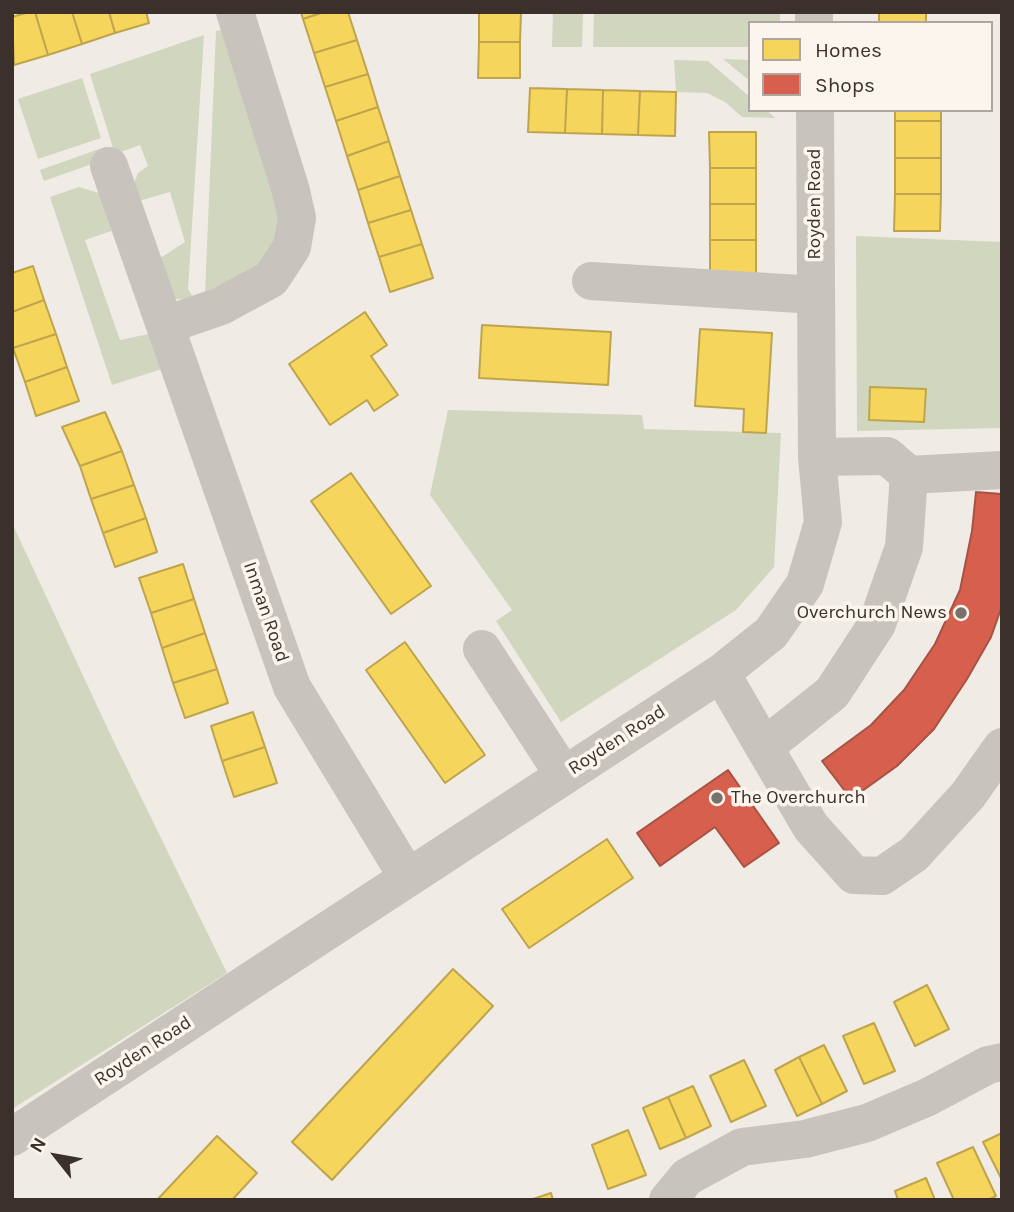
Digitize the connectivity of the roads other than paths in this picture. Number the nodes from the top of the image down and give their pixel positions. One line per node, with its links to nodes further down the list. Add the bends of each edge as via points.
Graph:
1 (235, 12): 6 (street, via 292,191 297,218 292,247 271,279 221,306)
2 (815, 112): 5 (street, Royden Road)
3 (109, 166): 6 (street, Inman Road)
4 (592, 281): 5 (street)
5 (816, 295): 7 (street, Royden Road)
6 (166, 325): 15 (street, Inman Road, via 292,687)
7 (817, 457): 9 (street, via 887,456); 11 (street, Royden Road, via 823,522 805,584 771,634)
8 (1002, 470): 9 (street)
9 (909, 475): 12 (street, via 904,547 877,624 832,693)
10 (482, 649): 14 (street)
11 (721, 673): 12 (street); 14 (street, Royden Road)
12 (764, 747): 13 (street, via 811,827 853,875 882,876 914,854 968,795)
13 (1002, 747)
14 (563, 774): 15 (street, Royden Road)
15 (408, 878): 17 (street, Royden Road)
16 (1002, 1062): 18 (street, via 867,1123 805,1139 741,1147 687,1177)
17 (12, 1137)
18 (668, 1200)

